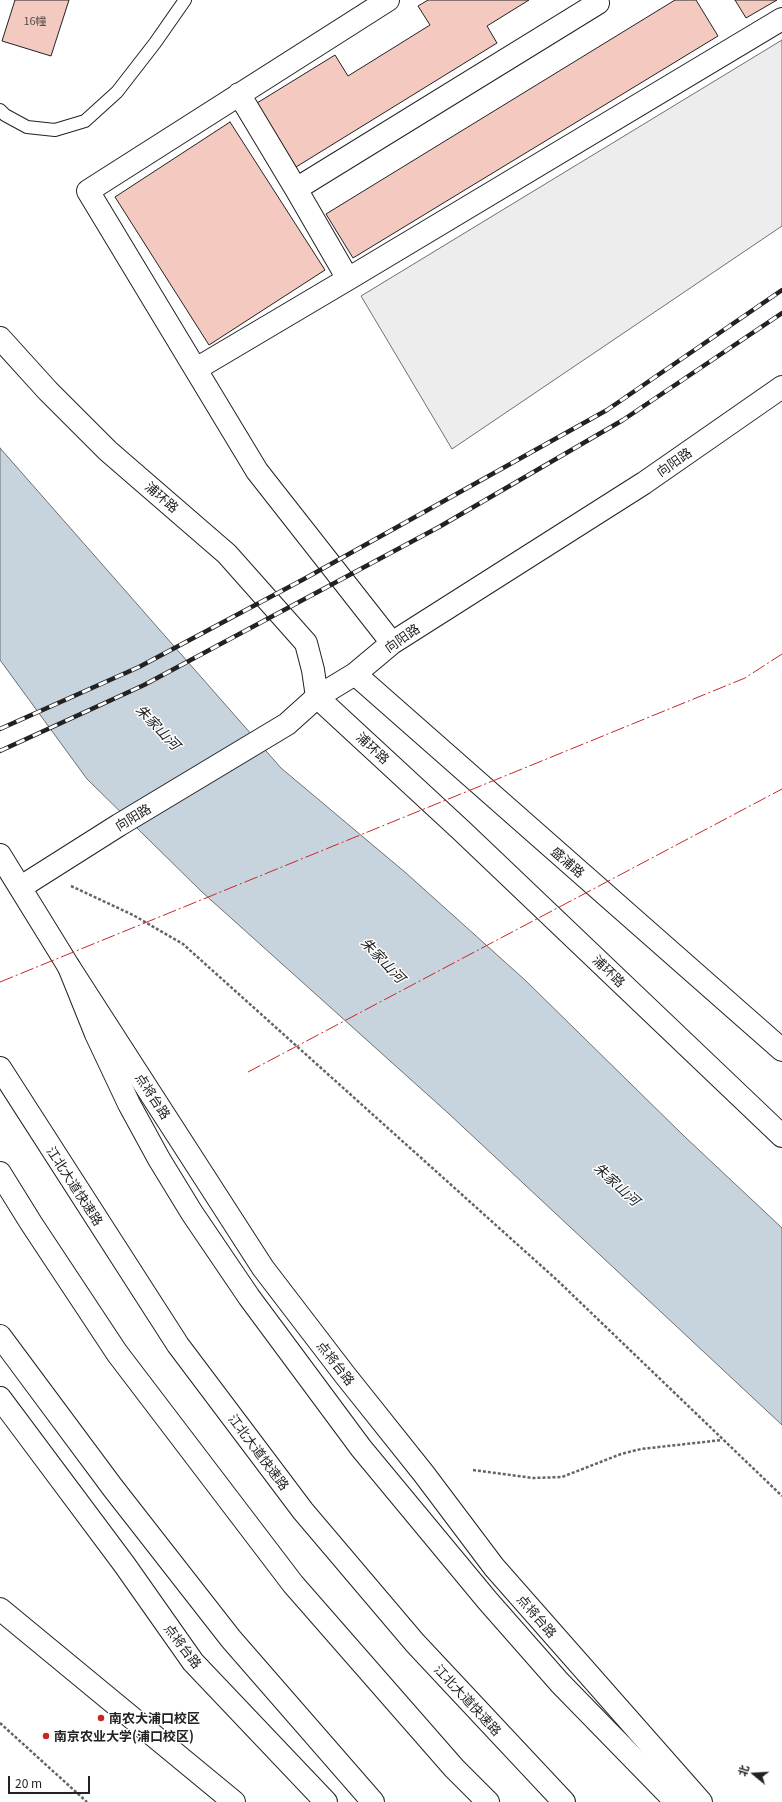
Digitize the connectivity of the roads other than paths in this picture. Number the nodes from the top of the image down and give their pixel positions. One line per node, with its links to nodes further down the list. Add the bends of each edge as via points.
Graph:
1 (185, 0): 6 (lane, via 117,92 85,121 55,130 27,127 5,116)
2 (388, 0): 5 (main road)
3 (599, 1): 7 (main road)
4 (782, 19): 8 (main road)
5 (239, 94): 7 (main road); 10 (main road, via 88,191)
6 (0, 110)
7 (296, 189): 8 (main road)
8 (348, 279): 10 (main road)
9 (0, 338): 14 (main road, 浦环路, via 108,451 232,560 306,643)
10 (196, 369): 12 (main road, via 257,471)
11 (782, 387): 12 (main road, 向阳路, via 644,483)
12 (392, 643): 13 (main road, 向阳路)
13 (355, 674): 14 (main road, 向阳路); 18 (main road, 盛浦路)
14 (318, 697): 16 (main road, 向阳路, via 287,724); 20 (main road, 浦环路)
15 (0, 854): 16 (main road, 点将台路)
16 (21, 887): 17 (main road, 点将台路)
17 (69, 966): 30 (main road, via 96,1034 129,1104 159,1159 192,1213 250,1297 361,1448 487,1600 560,1683); 31 (main road, 点将台路, via 263,1268 494,1567)
18 (782, 1050)
19 (0, 1068): 29 (main road, 江北大道快速路, via 178,1344 303,1511 415,1643)
20 (782, 1136)
21 (0, 1173): 28 (main road, via 117,1353 292,1584 454,1768)
22 (0, 1336): 27 (main road, via 231,1640)
23 (0, 1398): 26 (main road, 点将台路, via 124,1564 193,1662)
24 (0, 1609): 25 (main road)
25 (234, 1802)
26 (326, 1802)
27 (373, 1802)
28 (488, 1802)
29 (564, 1802)
30 (676, 1802)
31 (701, 1802)

